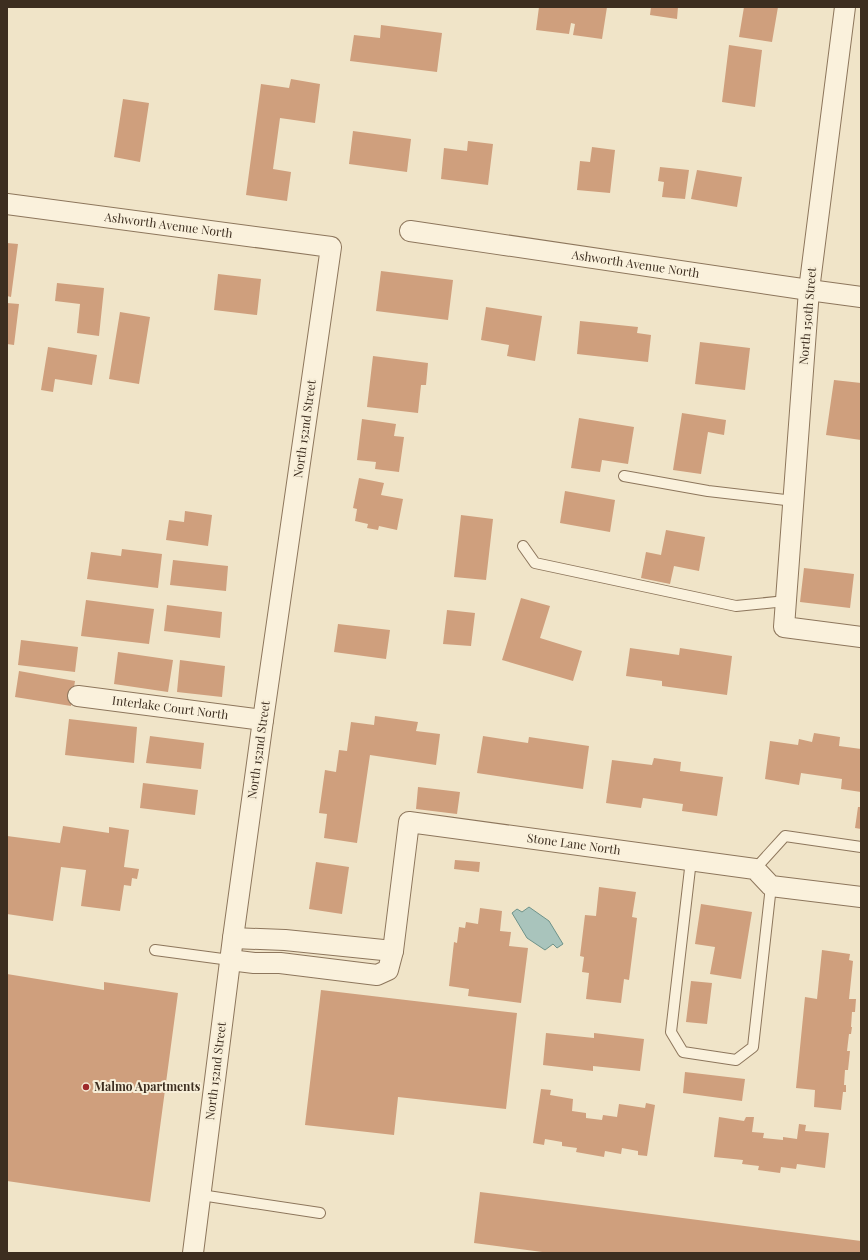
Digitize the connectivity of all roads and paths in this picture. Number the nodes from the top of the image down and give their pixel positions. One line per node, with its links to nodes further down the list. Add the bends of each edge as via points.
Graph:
1 (845, 7): 5 (street, North 150th Street)
2 (7, 204): 4 (street, Ashworth Avenue North)
3 (410, 231): 5 (street, Ashworth Avenue North)
4 (331, 247): 13 (street, North 152nd Street)
5 (809, 290): 6 (street, Ashworth Avenue North); 8 (street, North 150th Street)
6 (861, 297)
7 (624, 476): 8 (lane, via 708,491)
8 (794, 501): 10 (street, North 150th Street)
9 (523, 546): 10 (lane, via 535,563 736,606)
10 (786, 600): 11 (street, North 150th Street, via 784,627)
11 (861, 638)
12 (78, 696): 13 (street, Interlake Court North)
13 (263, 720): 19 (street, North 152nd Street)
14 (861, 847): 16 (lane, via 785,836)
15 (691, 860): 16 (street, Stone Lane North); 17 (lane, via 671,1032 683,1052 736,1060 753,1047); 21 (street, Stone Lane North, via 409,822)
16 (755, 869): 17 (street)
17 (771, 886): 18 (street)
18 (861, 897)
19 (233, 938): 21 (street, via 285,940); 22 (street, North 152nd Street)
20 (155, 950): 22 (lane)
21 (393, 951): 22 (street, Stone Lane North, via 388,970 377,974)
22 (230, 960): 23 (street, North 152nd Street)
23 (200, 1195): 24 (lane); 25 (street, North 152nd Street)
24 (320, 1212)
25 (193, 1253)

